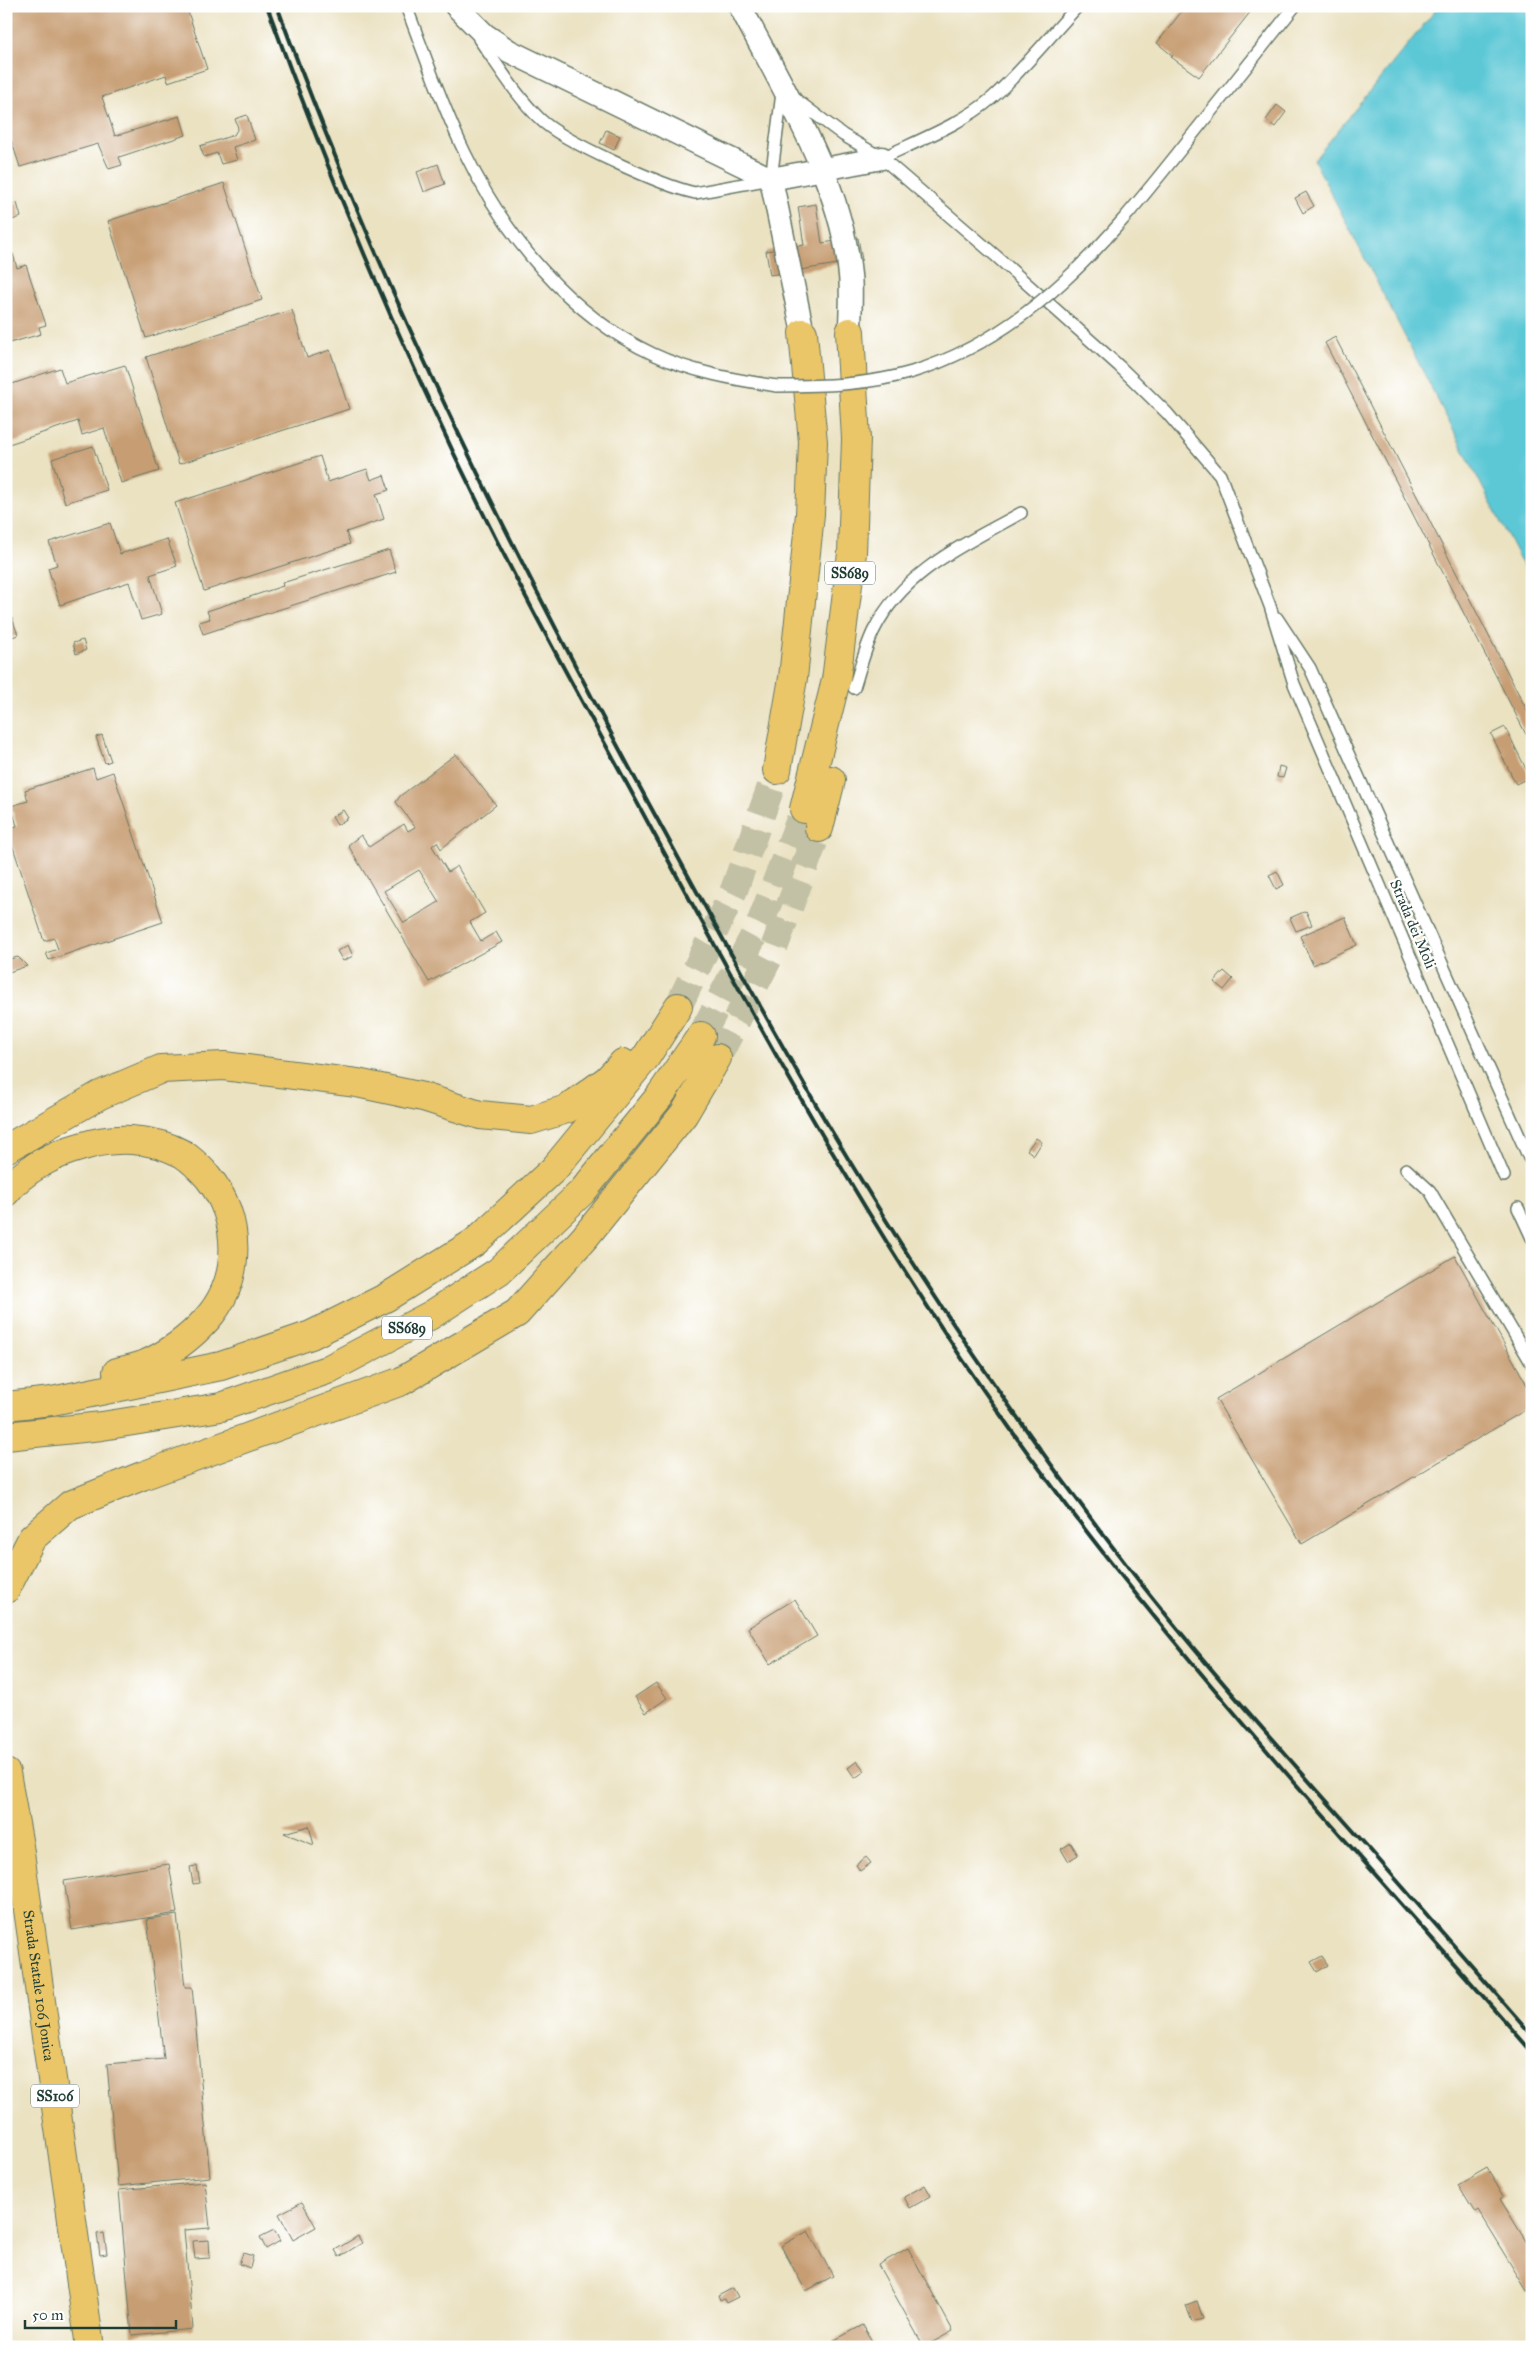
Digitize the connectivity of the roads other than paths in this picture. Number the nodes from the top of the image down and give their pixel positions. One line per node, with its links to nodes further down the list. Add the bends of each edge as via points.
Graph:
1 (406, 6): 5 (lane, bridge, via 448,113 488,196 543,271 576,305 653,355 695,369 777,386 838,386 905,374 967,351 1018,321 1090,257 1134,208)
2 (456, 6): 9 (street, via 485,35 509,51); 9 (lane, via 536,114 557,132 633,169 696,193)
3 (740, 6): 6 (street)
4 (1078, 6): 7 (lane, via 992,98 932,134)
5 (1295, 6)
6 (783, 90): 7 (lane, via 843,135); 8 (street); 9 (lane)
7 (882, 158): 8 (street); 14 (lane, via 1083,334 1167,413 1220,475)
8 (823, 169): 9 (street); 11 (street, via 836,209 850,275)
9 (770, 179): 10 (street)
10 (803, 332): 16 (main road, SS689, via 813,442 810,514 793,678)
11 (850, 332): 13 (main road, SS689, via 856,440)
12 (1021, 513): 15 (lane, via 950,552 905,585 874,630)
13 (852, 553): 15 (main road); 15 (main road, SS689, via 836,680 812,818)
14 (1270, 606): 20 (lane, via 1310,668); 22 (lane, Strada dei Moli, via 1294,684)
15 (854, 688)
16 (777, 770)
17 (700, 1036): 29 (main road, SS689, via 659,1097 582,1192 499,1271 431,1315 327,1370 221,1407 102,1426)
18 (717, 1058): 30 (main road, via 684,1114 585,1237 517,1313 402,1381 70,1505 32,1538)
19 (6, 1149): 27 (main road, SS689, via 100,1095 162,1069 224,1066 357,1083 423,1097 480,1115 531,1120 567,1109 607,1080 678,1007 646,1057 554,1169 475,1242 387,1297 311,1335 221,1366)
20 (1529, 1158)
21 (1406, 1169): 26 (lane, via 1430,1191)
22 (1504, 1176)
23 (6, 1192): 27 (main road, via 24,1175 70,1150 117,1139 140,1141 183,1154 200,1168 218,1190 233,1229 235,1252 222,1298 190,1336 143,1365 94,1379)
24 (1518, 1208): 25 (lane)
25 (1532, 1238)
26 (1532, 1364)
27 (52, 1401): 28 (main road, SS689)
28 (6, 1406)
29 (6, 1436)
30 (6, 1589)
31 (6, 1773): 32 (main road, Strada Statale 106 Jonica / SS106)
32 (90, 2347)

